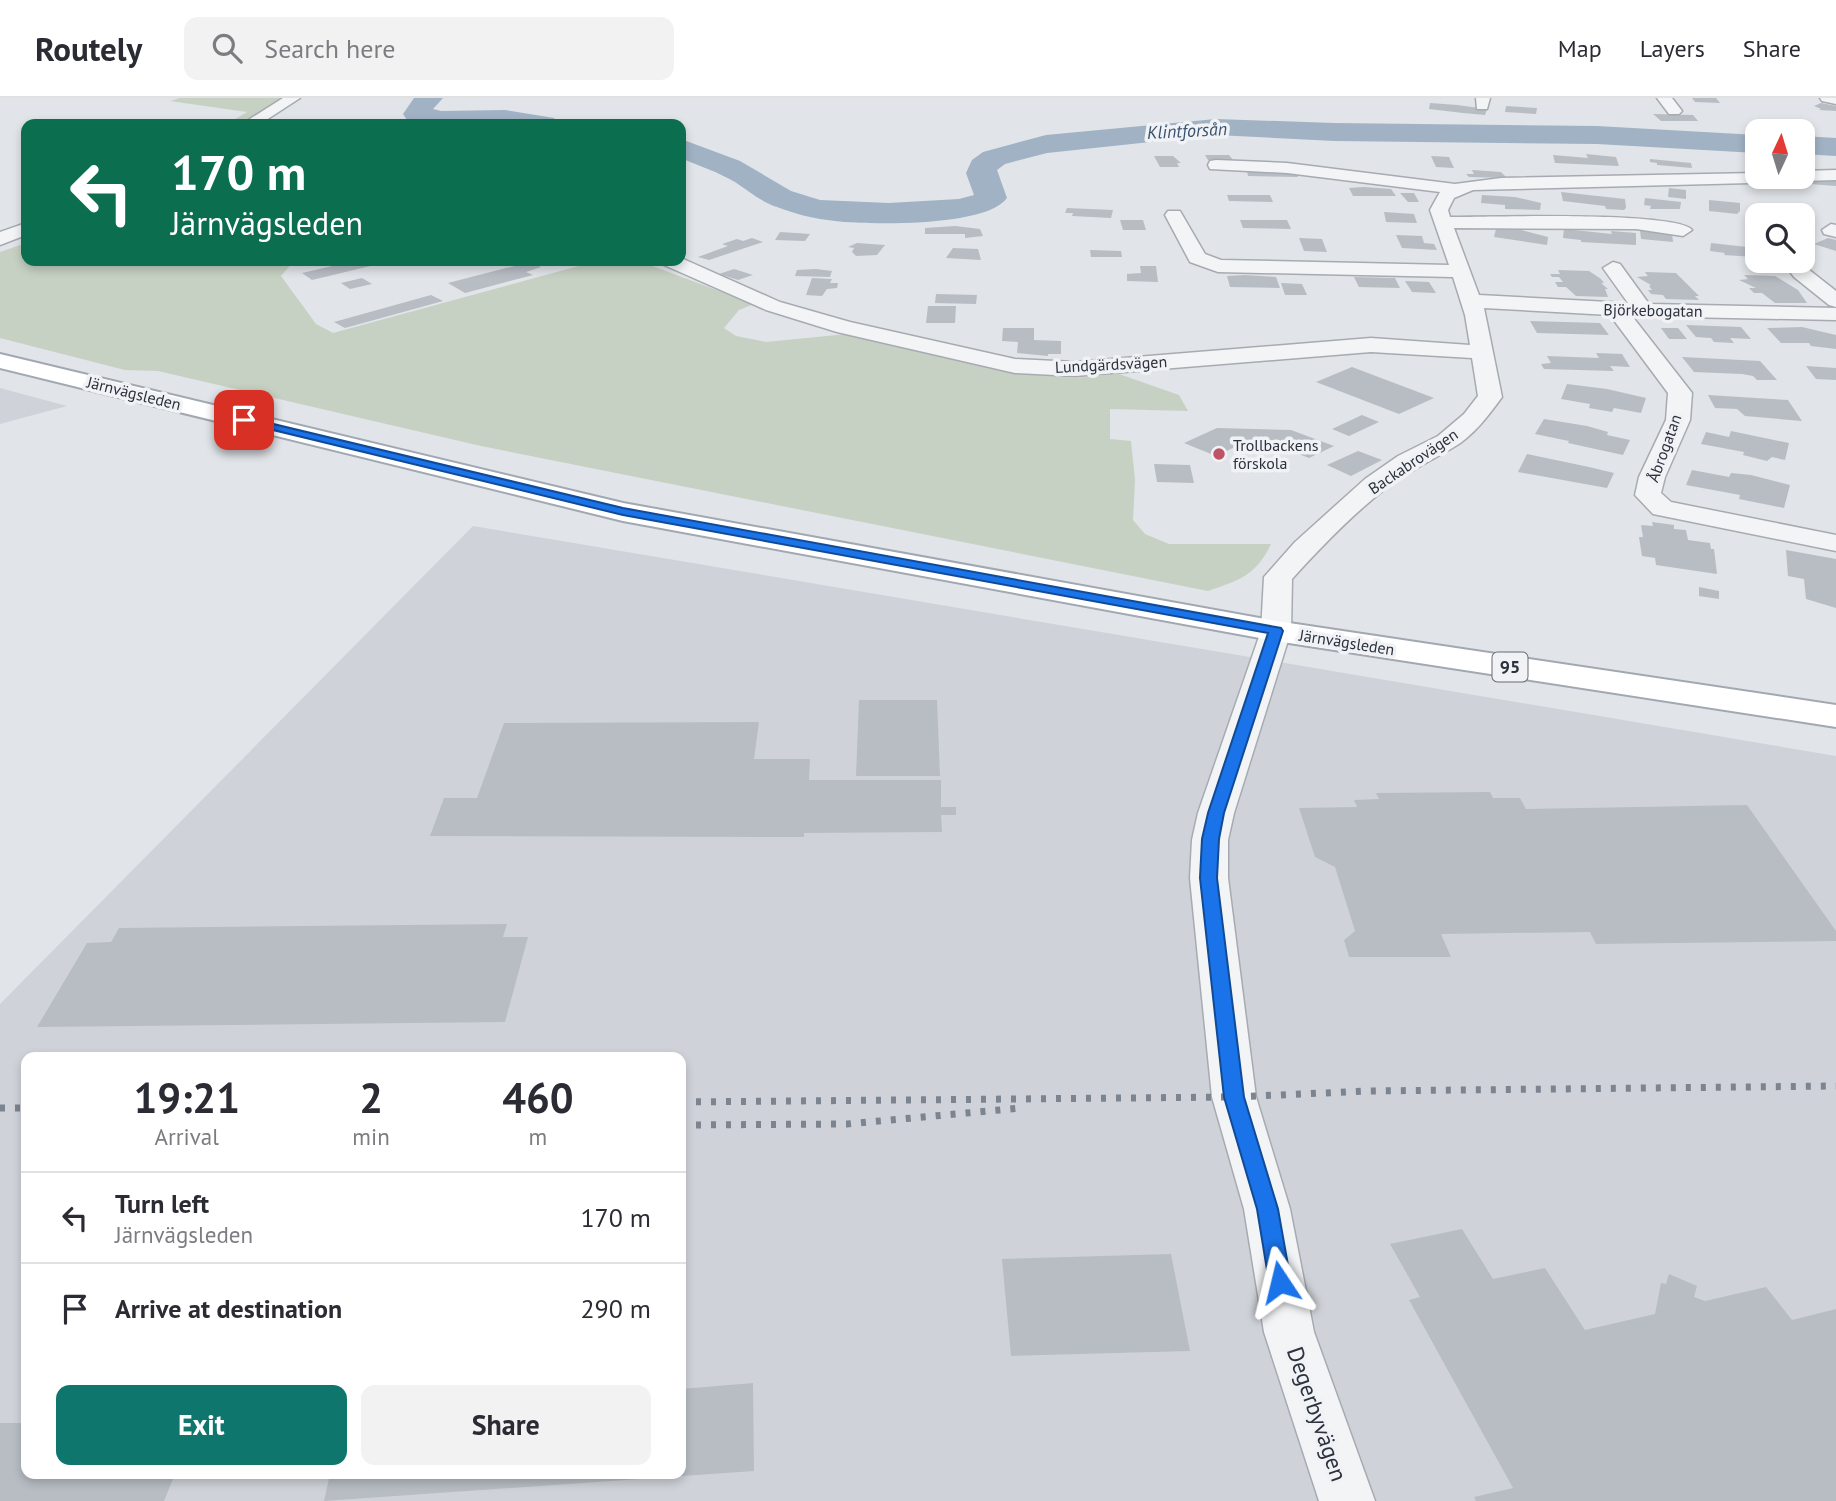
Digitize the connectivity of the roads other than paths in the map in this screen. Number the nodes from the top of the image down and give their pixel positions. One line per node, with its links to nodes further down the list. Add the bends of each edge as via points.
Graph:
1 (293, 98): 6 (street)
2 (1664, 98): 5 (street)
3 (1827, 98): 4 (street)
4 (1836, 100)
5 (1674, 111)
6 (258, 119)
7 (1216, 165): 11 (street)
8 (1815, 176): 9 (street)
9 (1836, 176)
10 (1745, 178): 11 (street, via 1502,183)
11 (1454, 189): 13 (street, Backabrovägen, via 1441,201)
12 (1174, 215): 19 (street, via 1197,258 1218,266)
13 (1444, 222): 14 (street, via 1636,223); 19 (street, Backabrovägen)
14 (1683, 230)
15 (21, 231): 16 (street)
16 (0, 239)
17 (682, 266): 26 (street, Lundgärdsvägen, via 773,306 1015,366 1075,369 1371,345)
18 (1613, 268): 24 (street)
19 (1459, 271): 21 (street, Backabrovägen)
20 (1801, 273): 22 (street)
21 (1471, 301): 23 (street, Björkebogatan); 26 (street, Backabrovägen)
22 (1836, 301)
23 (1616, 309): 24 (street, Björkebogatan); 28 (street, Åbrogatan, via 1680,393 1678,420 1648,495 1662,508)
24 (1643, 310): 25 (street, Björkebogatan)
25 (1836, 314)
26 (1483, 352): 29 (street, Backabrovägen, via 1490,397 1447,441 1374,485 1278,577)
27 (0, 361): 29 (main road, Järnvägsleden / 95, via 623,512)
28 (1836, 543)
29 (1276, 631): 30 (main road, Järnvägsleden / 95); 31 (street, Degerbyvägen, via 1216,813 1209,878 1234,1097 1267,1209 1289,1332)
30 (1836, 716)
31 (1347, 1501)

